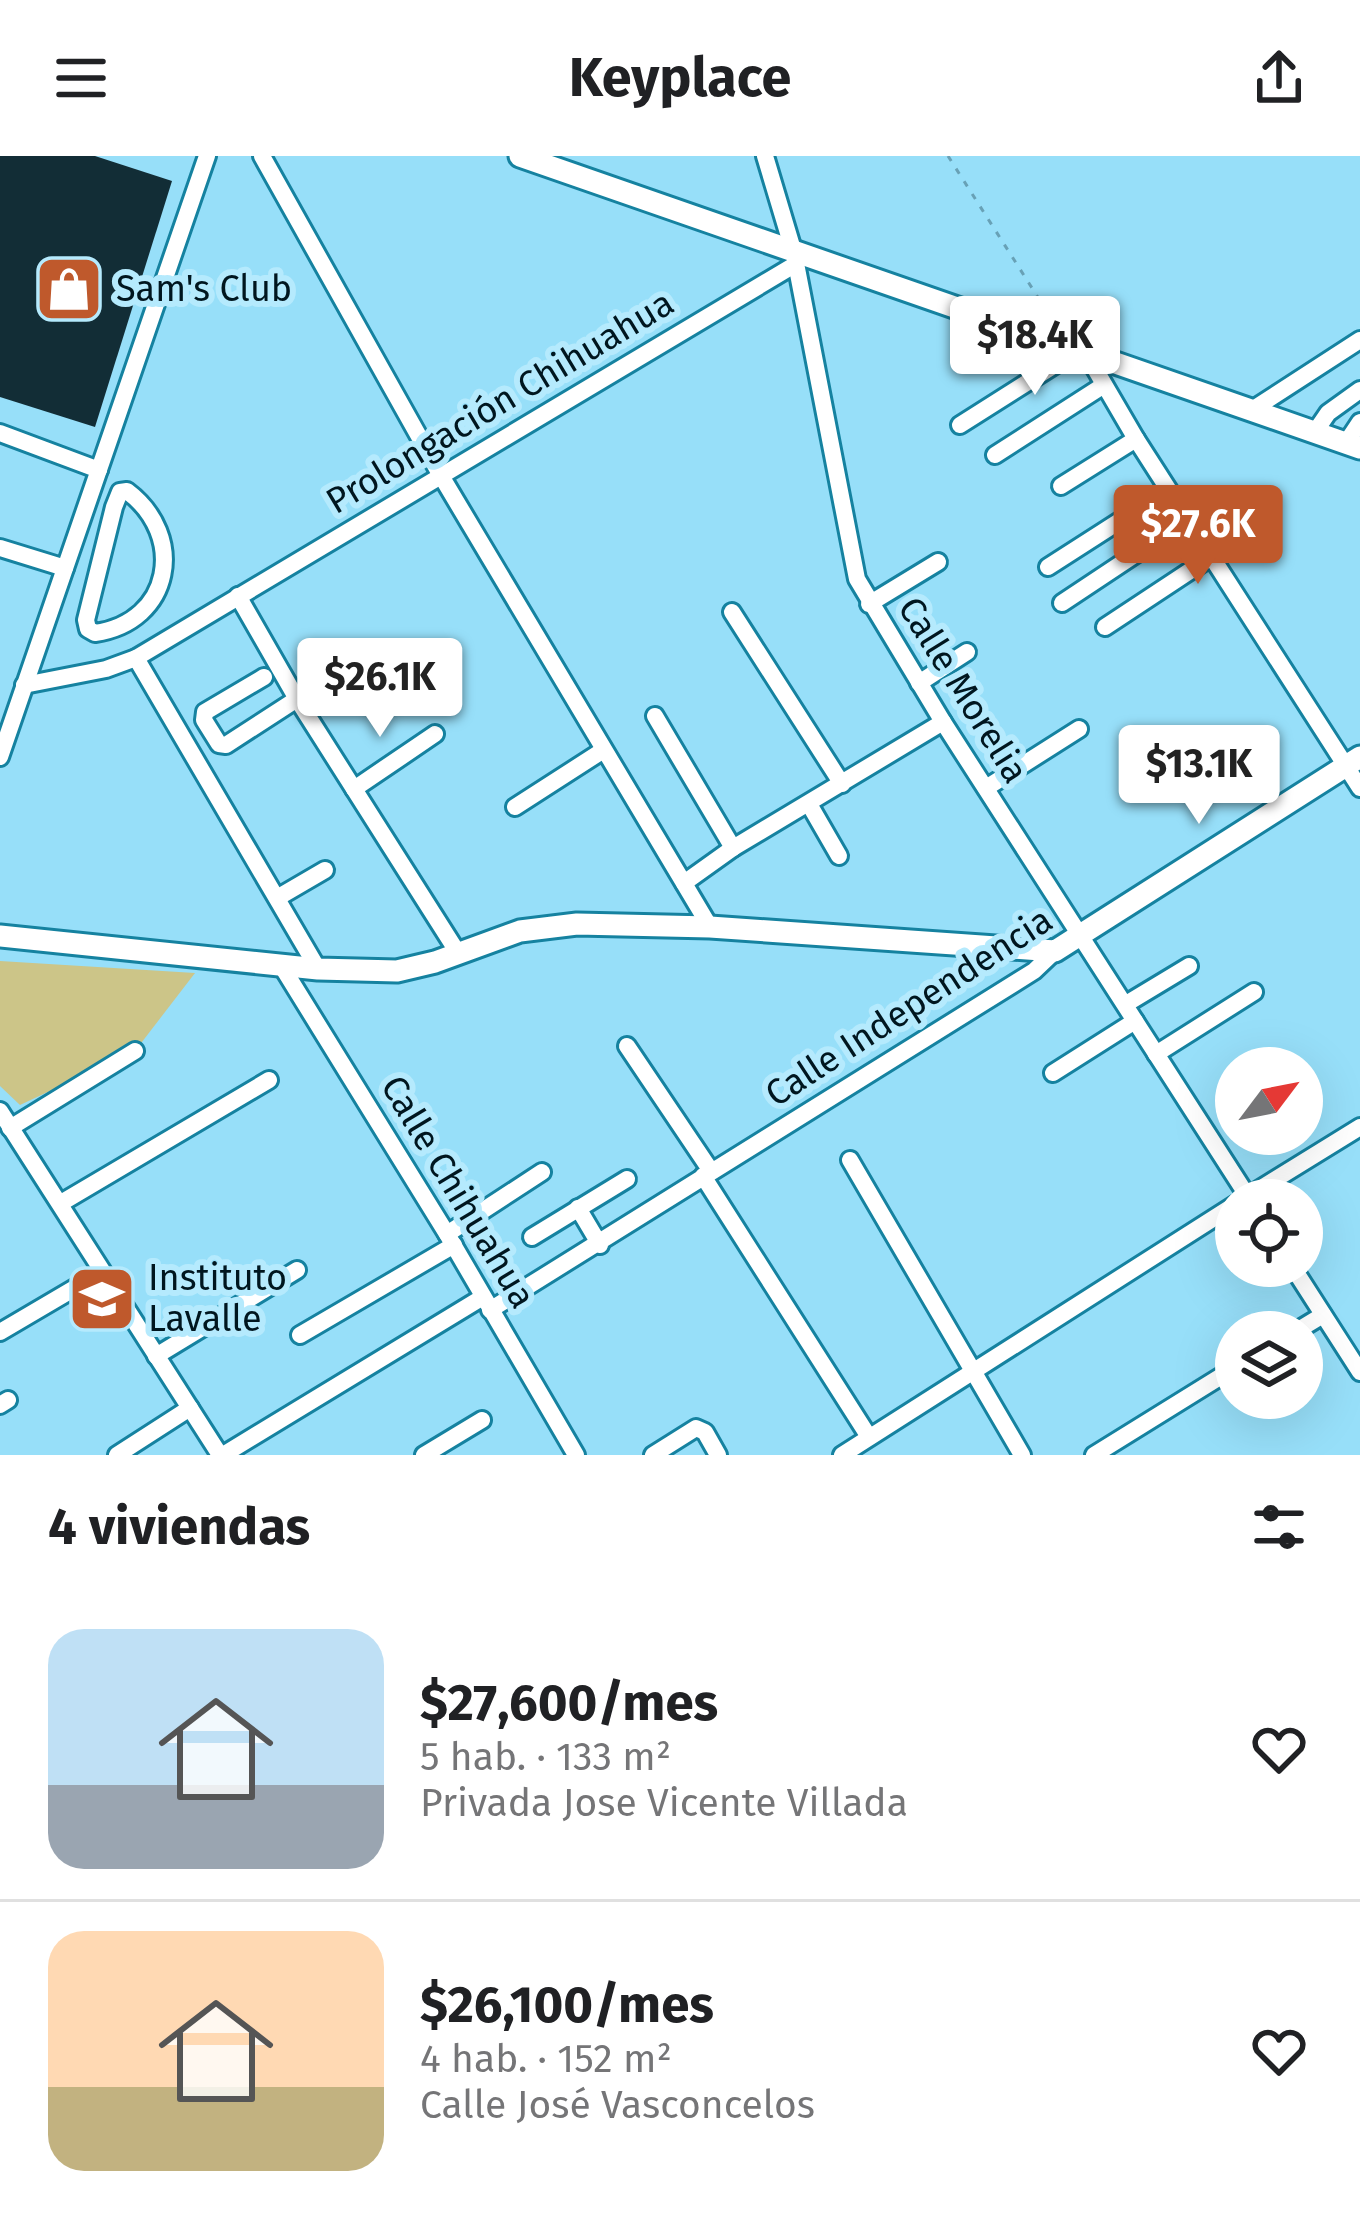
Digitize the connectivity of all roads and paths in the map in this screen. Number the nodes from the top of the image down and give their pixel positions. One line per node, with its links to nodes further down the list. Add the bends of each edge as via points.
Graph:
1 (206, 156): 19 (street)
2 (262, 156): 20 (street)
3 (520, 156): 6 (main road)
4 (948, 156): 8 (path)
5 (768, 157): 6 (street, Calle Morelia)
6 (795, 259): 8 (main road); 20 (street, Prolongación Chihuahua); 32 (street, Calle Morelia, via 849,552)
7 (1360, 340): 11 (street)
8 (1078, 352): 9 (street); 11 (main road); 13 (street)
9 (1104, 385): 16 (street); 18 (street)
10 (1360, 390): 15 (street)
11 (1252, 410): 15 (main road)
12 (1360, 422): 17 (street)
13 (960, 425)
14 (0, 433): 19 (street)
15 (1315, 433): 17 (main road)
16 (1136, 439): 21 (street); 22 (street)
17 (1353, 445)
18 (995, 454)
19 (99, 470): 28 (street)
20 (440, 474): 30 (street, Prolongación Chihuahua); 45 (street)
21 (1060, 487)
22 (1168, 490): 23 (street); 27 (street)
23 (1187, 520): 25 (street); 31 (street)
24 (0, 548): 28 (street)
25 (1210, 557): 34 (street); 47 (street)
26 (938, 562): 32 (street)
27 (1048, 567)
28 (64, 571): 29 (street); 39 (street)
29 (96, 585): 29 (street, via 86,620 95,633 132,620 158,593 158,532 127,491 114,507)
30 (238, 596): 36 (street, Prolongación Chihuahua); 40 (street)
31 (1062, 603)
32 (869, 604): 38 (street, Calle Morelia)
33 (731, 612): 48 (street)
34 (1105, 627)
35 (967, 652): 38 (street)
36 (136, 658): 39 (street, Prolongación Chihuahua); 58 (street)
37 (264, 677): 40 (street, via 205,712 219,744)
38 (919, 683): 42 (street, Calle Morelia)
39 (24, 685): 46 (street)
40 (297, 699): 51 (street)
41 (655, 716): 54 (street)
42 (943, 722): 48 (street); 49 (street, Calle Morelia)
43 (1079, 729): 49 (street)
44 (435, 734): 51 (street)
45 (602, 751): 53 (street); 57 (street)
46 (0, 757)
47 (1353, 762): 50 (street); 61 (main road, Calle Independencia)
48 (842, 784): 52 (street)
49 (986, 788): 61 (street, Calle Morelia)
50 (1360, 788)
51 (354, 789): 63 (street)
52 (808, 804): 54 (street); 55 (street)
53 (515, 807)
54 (733, 848): 57 (street)
55 (839, 856)
56 (325, 869): 58 (street)
57 (684, 884): 59 (street)
58 (277, 898): 66 (street)
59 (710, 927): 62 (main road); 63 (main road, via 547,926)
60 (0, 936): 64 (main road)
61 (1082, 936): 62 (main road, Calle Independencia); 68 (street, Calle Morelia)
62 (1055, 951): 79 (street, Calle Independencia)
63 (458, 952): 66 (main road, via 397,971)
64 (280, 965): 66 (main road); 87 (street, Calle Chihuahua)
65 (1190, 965): 68 (street)
66 (319, 969)
67 (1254, 992): 71 (street)
68 (1131, 1013): 71 (street, Calle Morelia); 72 (street)
69 (627, 1046): 79 (street)
70 (135, 1051): 76 (street)
71 (1156, 1054): 81 (street, Calle Morelia)
72 (1054, 1073)
73 (269, 1080): 83 (street)
74 (0, 1111): 76 (street)
75 (1360, 1127): 82 (street)
76 (10, 1128): 83 (street)
77 (850, 1160): 96 (street)
78 (542, 1172): 87 (street)
79 (707, 1173): 88 (street, Calle Independencia); 101 (street)
80 (627, 1179): 84 (street)
81 (1231, 1179)
82 (1277, 1179)
83 (61, 1203): 90 (street)
84 (578, 1208): 86 (street); 88 (street)
85 (1215, 1218): 96 (street)
86 (532, 1237)
87 (451, 1239): 91 (street, Calle Chihuahua); 94 (street)
88 (600, 1245): 91 (street, Calle Independencia)
89 (296, 1270): 95 (street)
90 (102, 1271): 93 (street); 95 (street)
91 (487, 1304): 103 (street, Calle Independencia); 105 (street, Calle Chihuahua)
92 (1323, 1315): 97 (street)
93 (0, 1332)
94 (300, 1335)
95 (156, 1356): 99 (street)
96 (974, 1370): 101 (street); 109 (street)
97 (1360, 1372)
98 (1215, 1380): 110 (street)
99 (190, 1408): 102 (street); 103 (street)
100 (482, 1420): 104 (street)
101 (869, 1437): 108 (street)
102 (117, 1455)
103 (221, 1455)
104 (424, 1455)
105 (576, 1455)
106 (652, 1455): 107 (street, via 700,1428)
107 (718, 1455)
108 (842, 1455)
109 (1022, 1455)
110 (1094, 1455)

